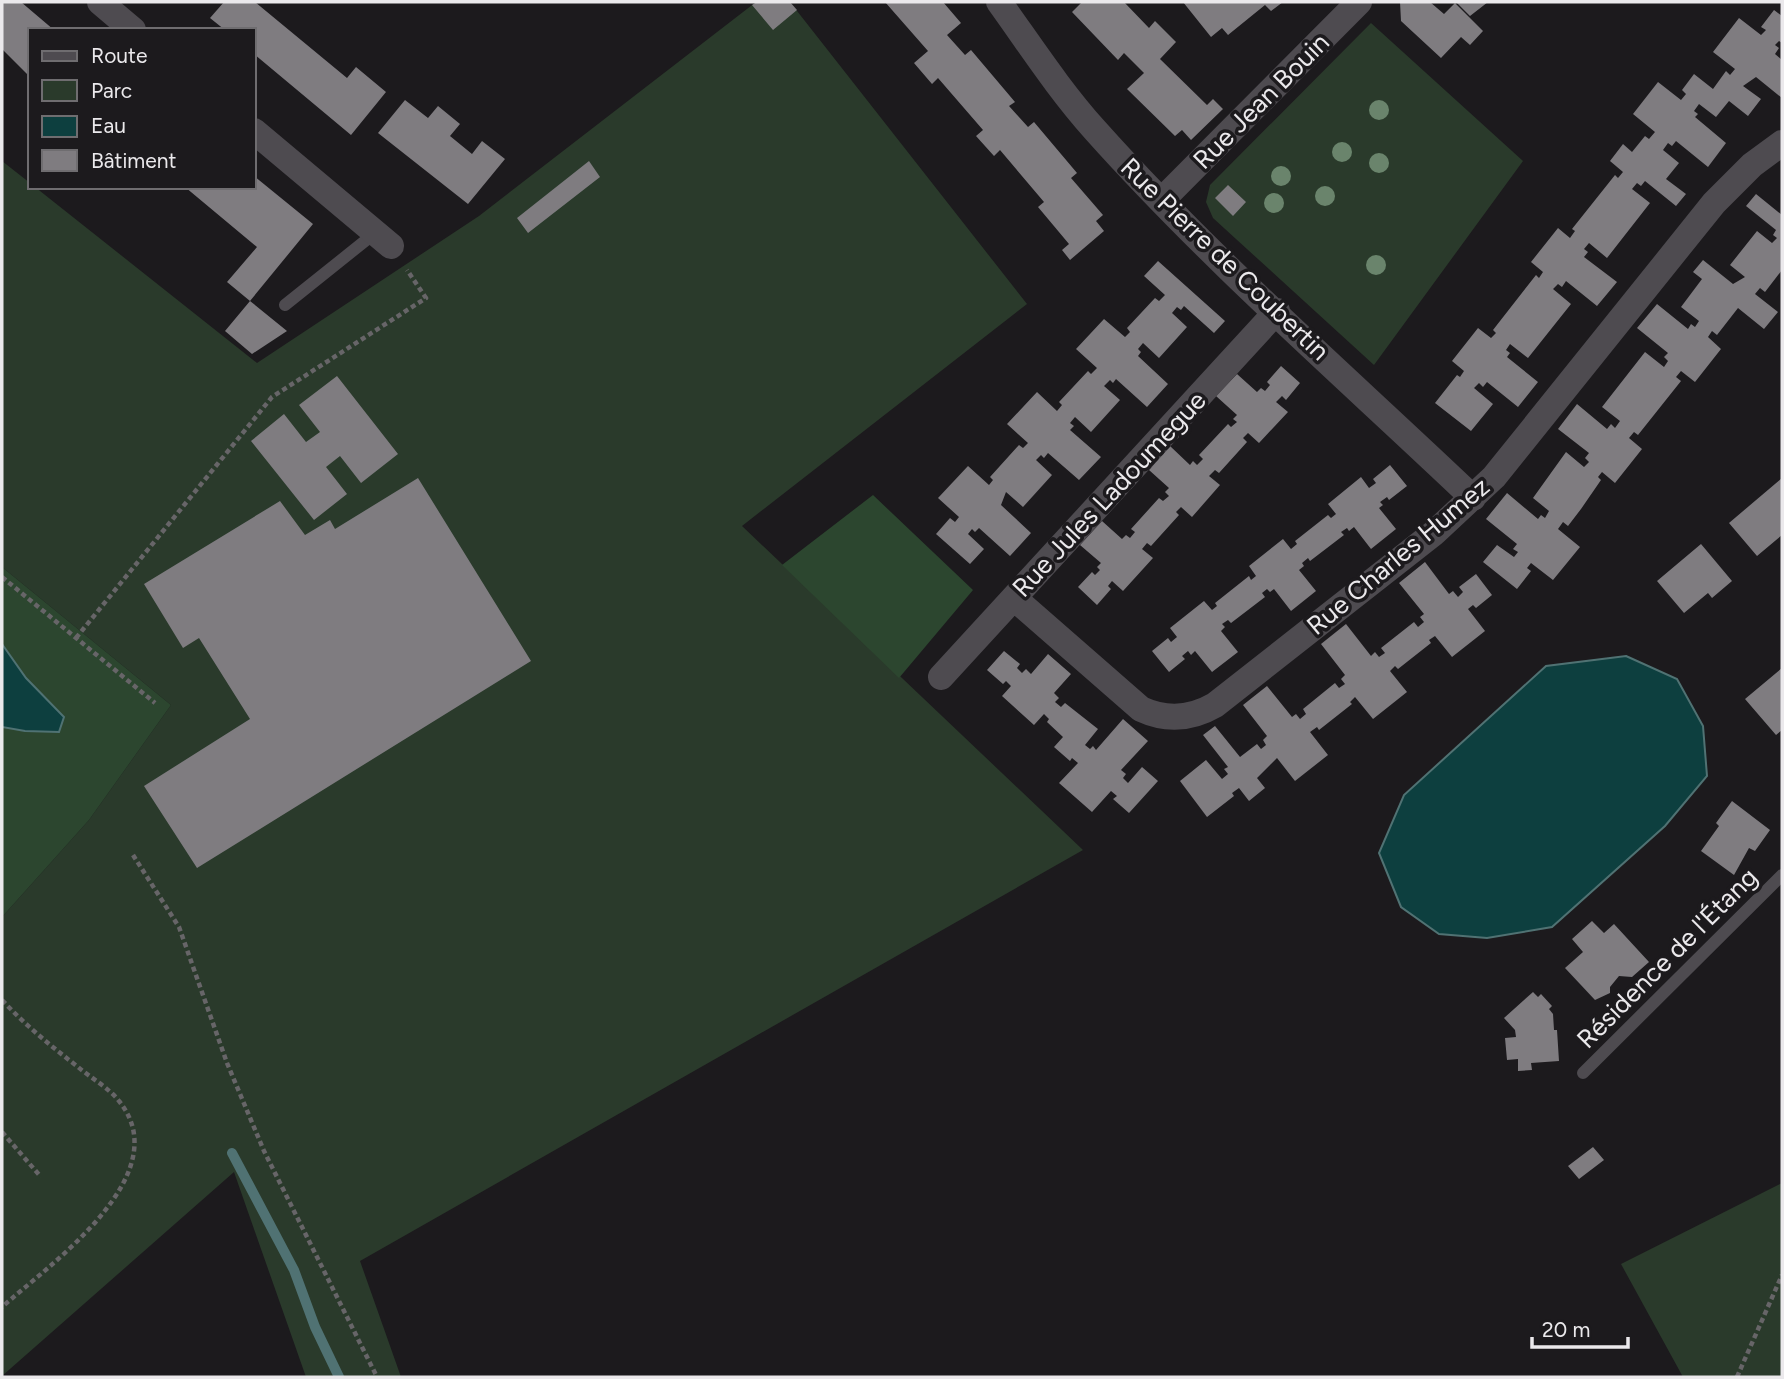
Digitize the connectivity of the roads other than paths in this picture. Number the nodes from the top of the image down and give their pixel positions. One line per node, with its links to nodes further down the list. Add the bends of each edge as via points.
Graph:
1 (100, 2): 4 (street)
2 (999, 2): 7 (street, Rue Pierre de Coubertin, via 1072,104)
3 (1360, 2): 7 (street, Rue Jean Bouin)
4 (131, 28)
5 (256, 133): 8 (street)
6 (1782, 143): 11 (street, Rue Charles Humez, via 1714,203 1513,456)
7 (1162, 200): 10 (street, Rue Pierre de Coubertin)
8 (383, 240): 9 (lane)
9 (285, 306)
10 (1277, 312): 11 (street, Rue Pierre de Coubertin); 12 (street, Rue Jules Ladoumegue)
11 (1473, 498): 12 (street, Rue Charles Humez, via 1215,705 1184,717 1141,709)
12 (1014, 598): 13 (street, Rue Jules Ladoumegue)
13 (941, 677)
14 (1782, 876): 15 (lane, Résidence de l'Étang)
15 (1583, 1073)

